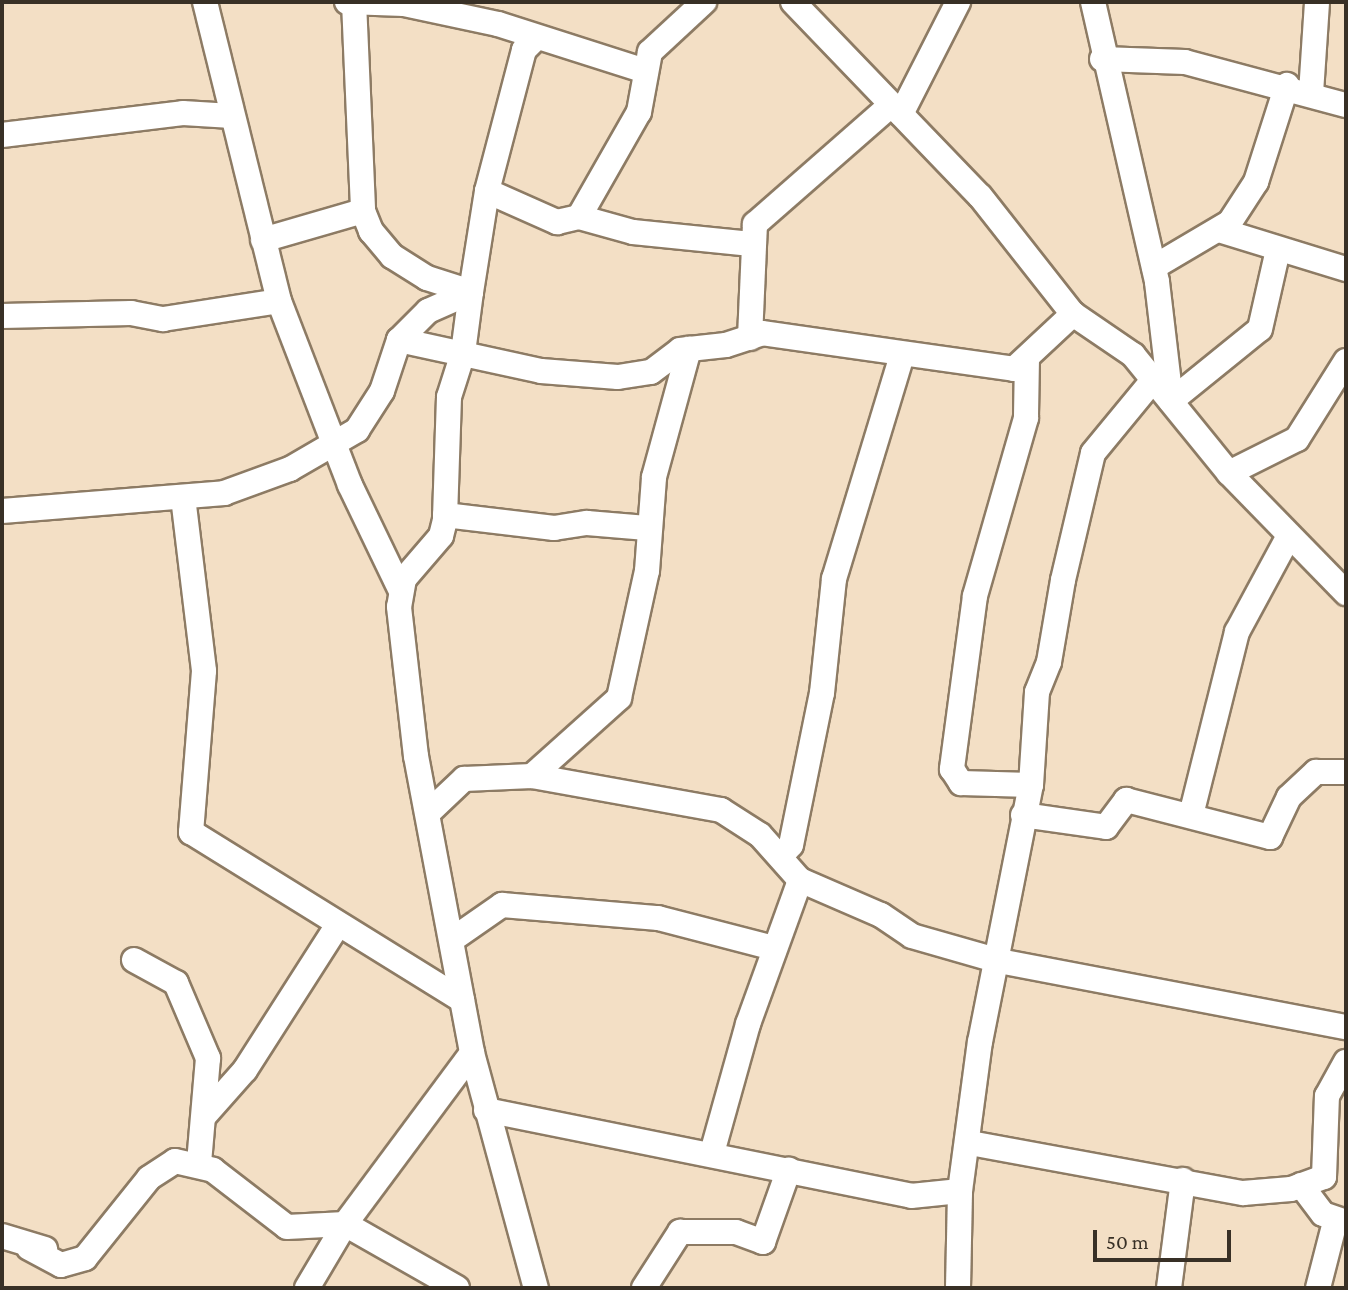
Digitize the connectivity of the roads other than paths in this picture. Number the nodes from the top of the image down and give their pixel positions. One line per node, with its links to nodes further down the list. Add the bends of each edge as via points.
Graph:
1 (205, 2): 16 (street)
2 (347, 2): 3 (street)
3 (354, 2): 9 (street, via 404,4); 19 (street)
4 (704, 2): 11 (street, via 650,52)
5 (793, 2): 15 (street)
6 (958, 2): 15 (street)
7 (1317, 2): 13 (street)
8 (1089, 4): 10 (street)
9 (536, 38): 11 (street); 18 (street, via 524,50)
10 (1102, 59): 12 (street, via 1185,62); 25 (street)
11 (642, 69): 20 (street, via 639,112)
12 (1287, 85): 13 (street); 21 (street, via 1256,182)
13 (1311, 93): 14 (street)
14 (1346, 105)
15 (896, 109): 23 (street, via 755,224); 30 (street, via 980,196)
16 (232, 116): 17 (street, via 183,113); 22 (street)
17 (2, 135)
18 (487, 191): 20 (street, via 557,222); 27 (street)
19 (363, 211): 22 (street); 27 (street, via 391,256 427,278)
20 (579, 217): 23 (street, via 633,232)
21 (1219, 230): 24 (street); 25 (street)
22 (263, 240): 28 (street)
23 (751, 244): 31 (street)
24 (1278, 250): 26 (street); 39 (street, via 1260,329)
25 (1153, 267): 39 (street)
26 (1346, 269)
27 (471, 292): 32 (street, via 428,312); 34 (street)
28 (279, 301): 29 (street, via 163,319 131,313); 40 (street)
29 (2, 313)
30 (1073, 314): 36 (street); 38 (street, via 1133,355)
31 (750, 338): 33 (street); 35 (street, via 762,333 803,338)
32 (399, 340): 34 (street); 40 (street, via 372,414)
33 (690, 349): 34 (street, via 651,372 618,377 541,371); 45 (street, via 654,477)
34 (463, 353): 44 (street, via 449,397)
35 (901, 358): 36 (street, via 1014,369); 55 (street, via 834,579 822,693 792,845)
36 (1027, 358): 51 (street, via 1026,418 975,596 952,769 961,783)
37 (1346, 361): 41 (street, via 1297,439)
38 (1154, 379): 39 (street); 51 (street, via 1127,404 1093,453 1049,662 1037,692)
39 (1171, 401): 41 (street)
40 (338, 443): 42 (street, via 223,493); 48 (street, via 350,485)
41 (1229, 473): 46 (street)
42 (183, 497): 43 (street); 57 (street, via 204,671 188,824 197,838)
43 (2, 511)
44 (445, 515): 45 (street, via 554,528 587,523); 48 (street, via 441,536)
45 (647, 528): 50 (street, via 647,571 619,698)
46 (1289, 536): 47 (street); 54 (street, via 1237,632)
47 (1344, 584)
48 (400, 589): 52 (street)
49 (1346, 772): 54 (street, via 1316,772 1289,797 1270,837)
50 (532, 776): 52 (street, via 464,779); 55 (street, via 721,810)
51 (1031, 785): 53 (street)
52 (428, 813): 58 (street)
53 (1023, 815): 54 (street, via 1106,827 1126,800); 61 (street)
54 (1191, 816)
55 (782, 855): 56 (street)
56 (800, 880): 59 (street); 61 (street, via 881,915 912,936)
57 (337, 926): 62 (street); 67 (street, via 245,1070)
58 (453, 939): 59 (street, via 502,905 658,918); 62 (street)
59 (775, 948): 69 (street)
60 (134, 960): 67 (street, via 176,983 195,1018 208,1058)
61 (999, 961): 63 (street); 68 (street, via 980,1042)
62 (462, 1000): 64 (street)
63 (1346, 1027)
64 (472, 1053): 66 (street); 76 (street)
65 (1346, 1062): 73 (street, via 1327,1096 1324,1177)
66 (485, 1110): 69 (street); 80 (street)
67 (205, 1115): 70 (street)
68 (970, 1143): 72 (street); 74 (street, via 957,1177)
69 (712, 1153): 71 (street)
70 (199, 1163): 76 (street, via 287,1227); 77 (street, via 175,1161 159,1169 85,1258 61,1265)
71 (789, 1169): 74 (street, via 911,1196); 81 (street, via 763,1242 736,1232 680,1232)
72 (1183, 1180): 73 (street, via 1243,1193); 83 (street)
73 (1301, 1185): 75 (street)
74 (960, 1191): 82 (street)
75 (1341, 1222): 84 (street)
76 (345, 1224): 78 (street); 79 (street)
77 (2, 1236)
78 (307, 1288)
79 (457, 1288)
80 (536, 1288)
81 (644, 1288)
82 (958, 1288)
83 (1169, 1288)
84 (1318, 1288)

